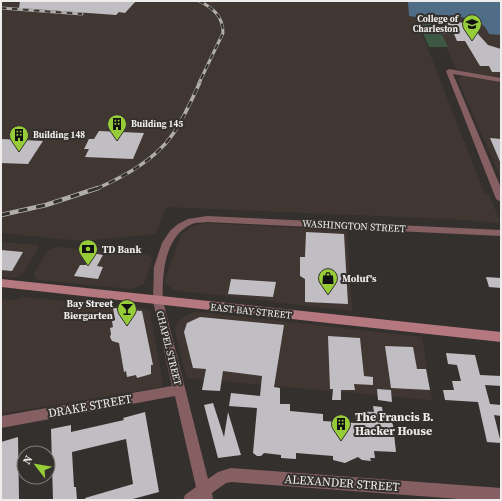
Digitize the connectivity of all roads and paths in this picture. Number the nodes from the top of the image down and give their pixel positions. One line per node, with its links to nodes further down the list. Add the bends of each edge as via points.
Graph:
1 (501, 80): 2 (street, via 449,72)
2 (501, 198)
3 (207, 219): 4 (street, WASHINGTON STREET); 6 (street, CHAPEL STREET, via 187,223 169,238 158,271)
4 (501, 233)
5 (1, 283): 6 (main road, EAST BAY STREET)
6 (158, 301): 7 (main road, EAST BAY STREET); 8 (street, CHAPEL STREET)
7 (501, 336)
8 (179, 390): 9 (street, DRAKE STREET); 10 (street, CHAPEL STREET)
9 (1, 422)
10 (205, 495): 11 (street, ALEXANDER STREET, via 223,477 231,475); 12 (street, ALEXANDER STREET)
11 (501, 495)
12 (190, 500)

